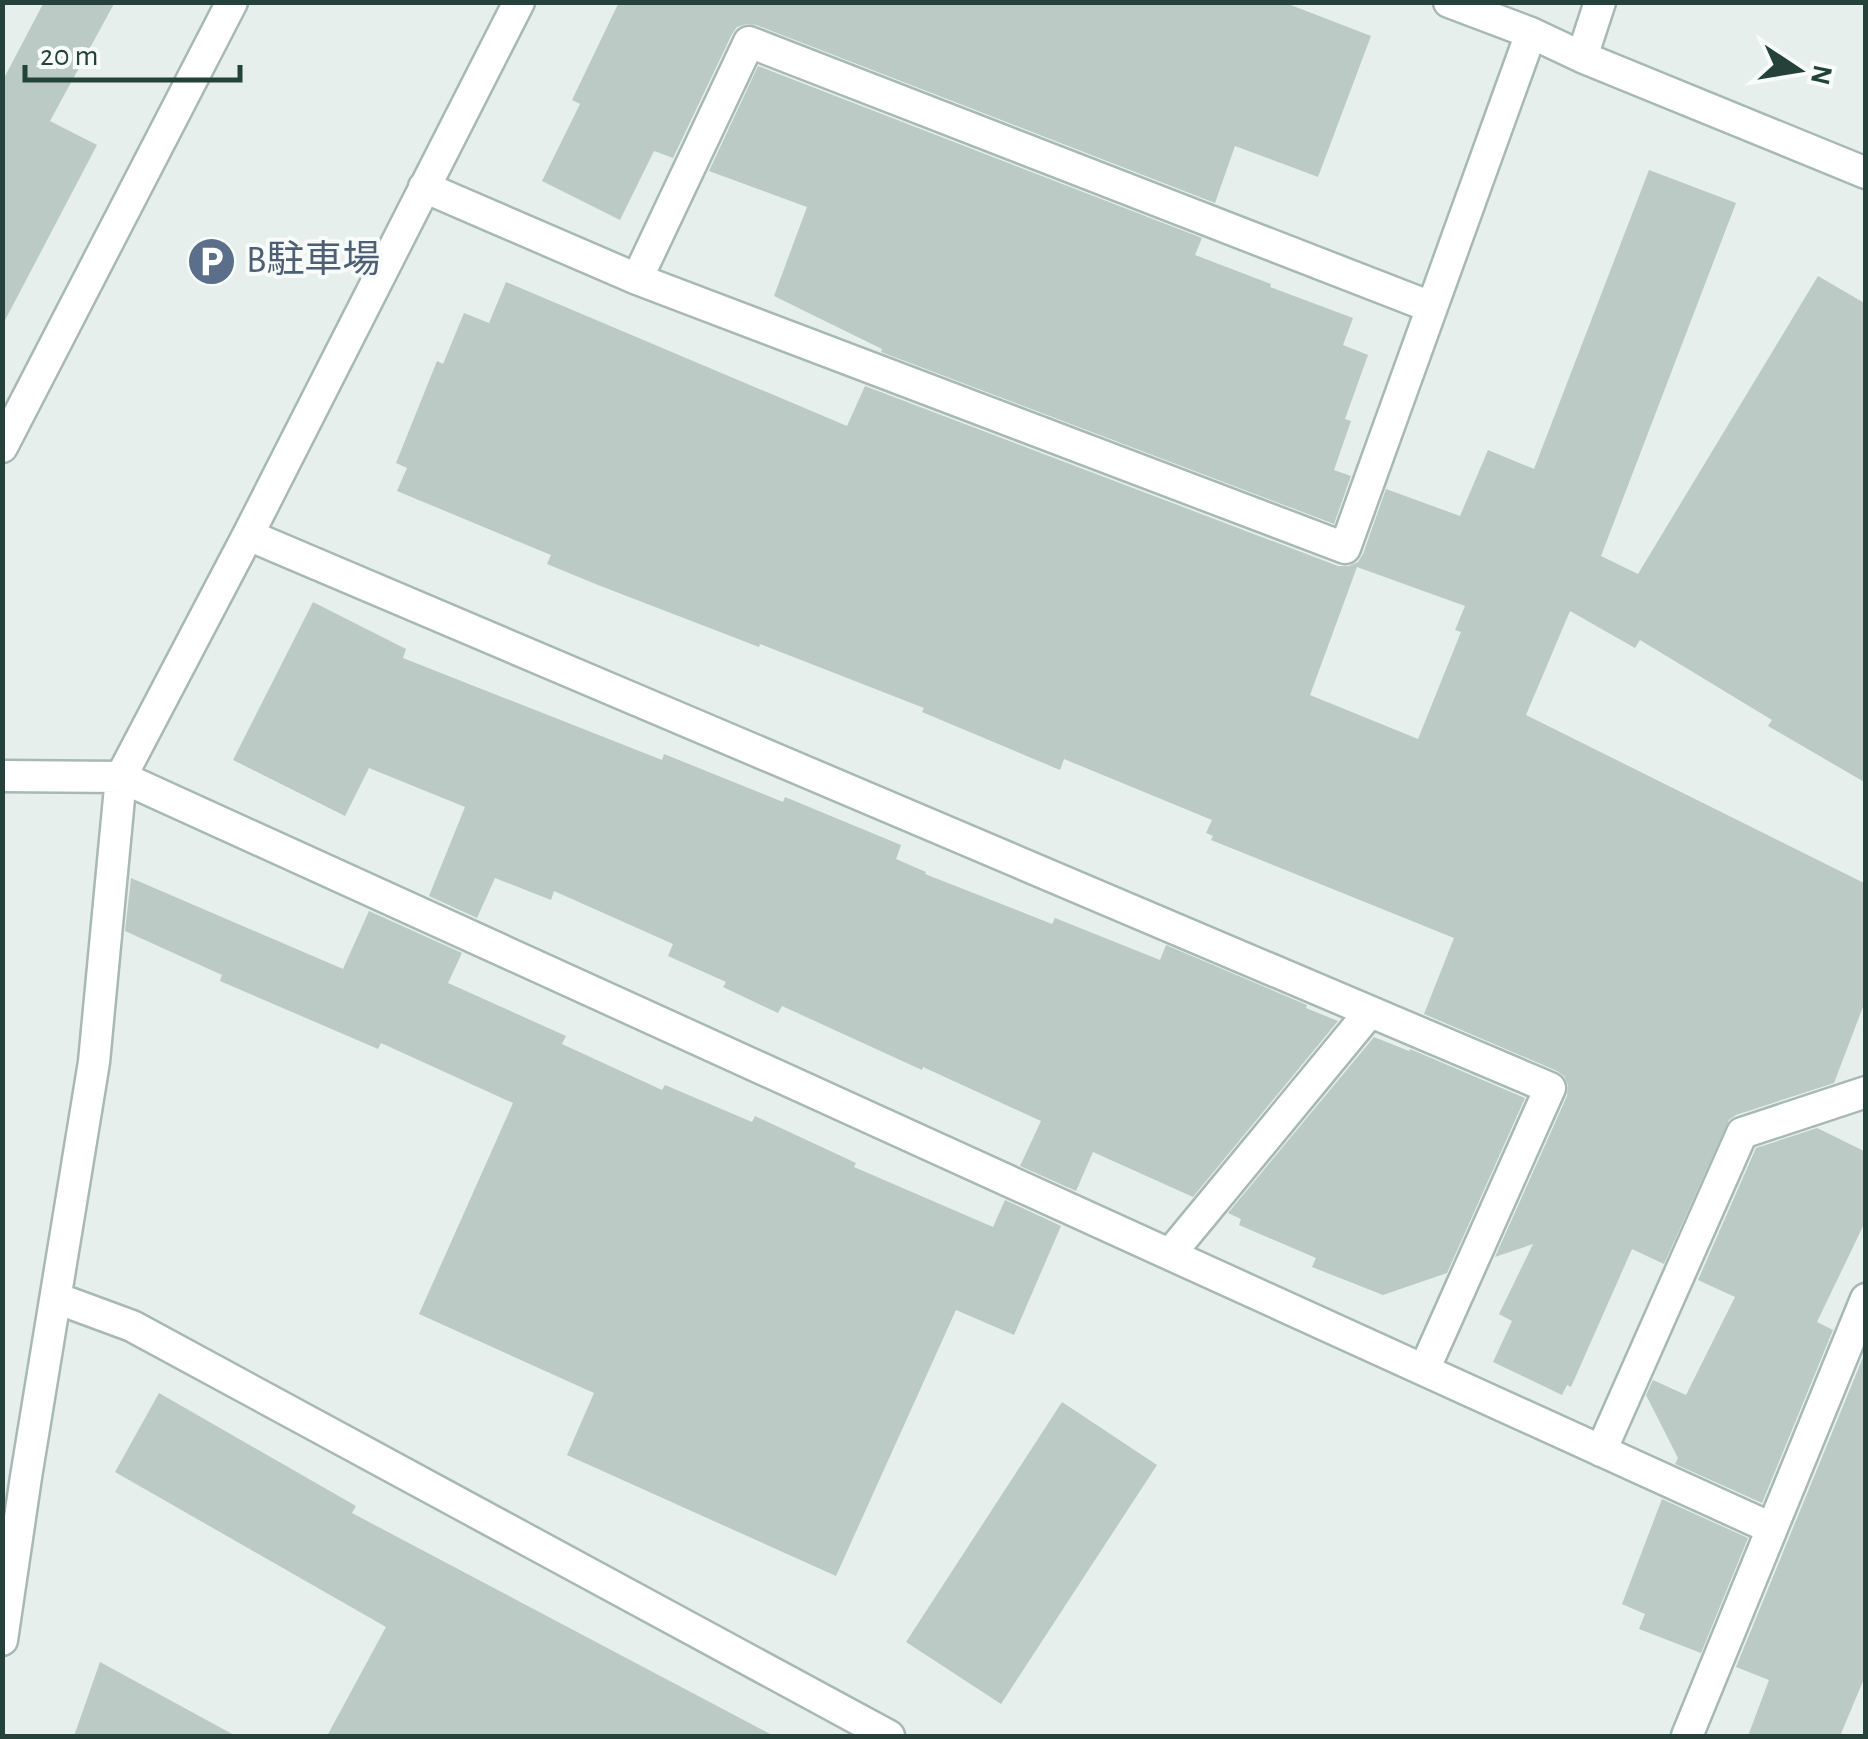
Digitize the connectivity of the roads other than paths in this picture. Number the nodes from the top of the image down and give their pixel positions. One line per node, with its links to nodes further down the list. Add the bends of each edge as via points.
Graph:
1 (232, 2): 11 (street)
2 (519, 2): 8 (street)
3 (1449, 2): 5 (street)
4 (1600, 2): 6 (street)
5 (1531, 34): 6 (street); 10 (street)
6 (1582, 57): 7 (street)
7 (1866, 173)
8 (424, 187): 9 (street); 12 (street)
9 (636, 279): 10 (street, via 749,42); 10 (street, via 1345,548)
10 (1431, 307)
11 (2, 448)
12 (248, 535): 14 (street); 15 (street)
13 (2, 776): 14 (street)
14 (122, 776): 17 (street); 18 (street, via 94,1062)
15 (1369, 1013): 17 (street); 20 (street, via 1550,1088)
16 (1866, 1092): 21 (street, via 1742,1133)
17 (1170, 1254): 20 (street)
18 (56, 1298): 22 (street); 25 (street, via 132,1326)
19 (1866, 1299): 23 (street)
20 (1424, 1370): 21 (street)
21 (1601, 1451): 23 (street)
22 (14, 1476): 24 (street)
23 (1771, 1528): 26 (street)
24 (2, 1640)
25 (889, 1736)
26 (1687, 1736)

